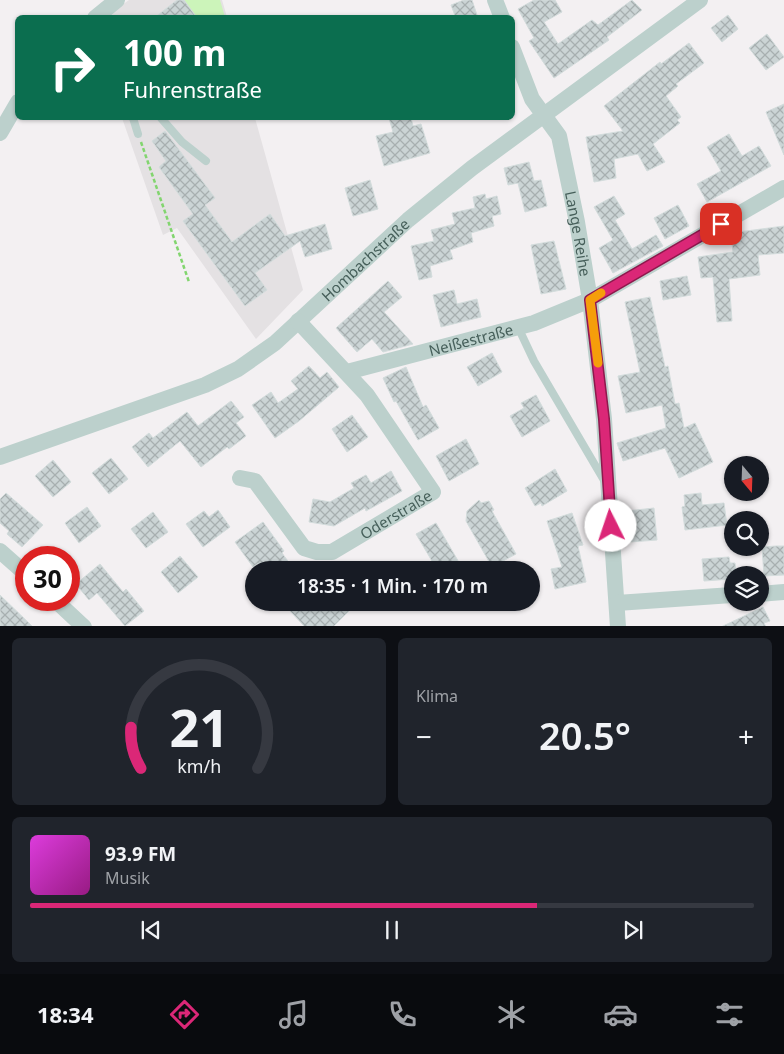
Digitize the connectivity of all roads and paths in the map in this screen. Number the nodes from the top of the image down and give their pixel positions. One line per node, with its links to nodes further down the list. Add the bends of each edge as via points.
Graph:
1 (117, 0): 4 (street)
2 (495, 0): 5 (street)
3 (700, 0): 8 (street, Hombachstraße)
4 (98, 15)
5 (501, 15)
6 (515, 55): 8 (street, Lange Reihe, via 532,99)
7 (15, 107): 11 (street)
8 (544, 114): 16 (street, Lange Reihe, via 559,136); 17 (street, Hombachstraße, via 408,220)
9 (134, 120): 12 (lane)
10 (163, 120): 13 (lane, via 182,142)
11 (0, 132)
12 (138, 134): 15 (path)
13 (206, 161)
14 (784, 188): 16 (street, Neißestraße)
15 (190, 282)
16 (590, 300): 18 (street, Neißestraße); 22 (street, Lange Reihe)
17 (298, 321): 19 (street, Oderstraße); 20 (street, Hombachstraße, via 275,343 238,369 205,385)
18 (518, 327): 19 (street, Neißestraße); 22 (lane, via 534,361)
19 (347, 372): 21 (street, Oderstraße, via 433,492 332,552 317,552 304,548 255,481)
20 (0, 457)
21 (240, 478)
22 (609, 488): 28 (street, Lange Reihe)
23 (0, 551): 24 (street)
24 (15, 564)
25 (784, 592): 26 (street)
26 (769, 593)
27 (724, 596): 28 (street)
28 (617, 603): 31 (street, Lange Reihe)
29 (67, 611): 30 (street)
30 (84, 626)
31 (618, 626)

